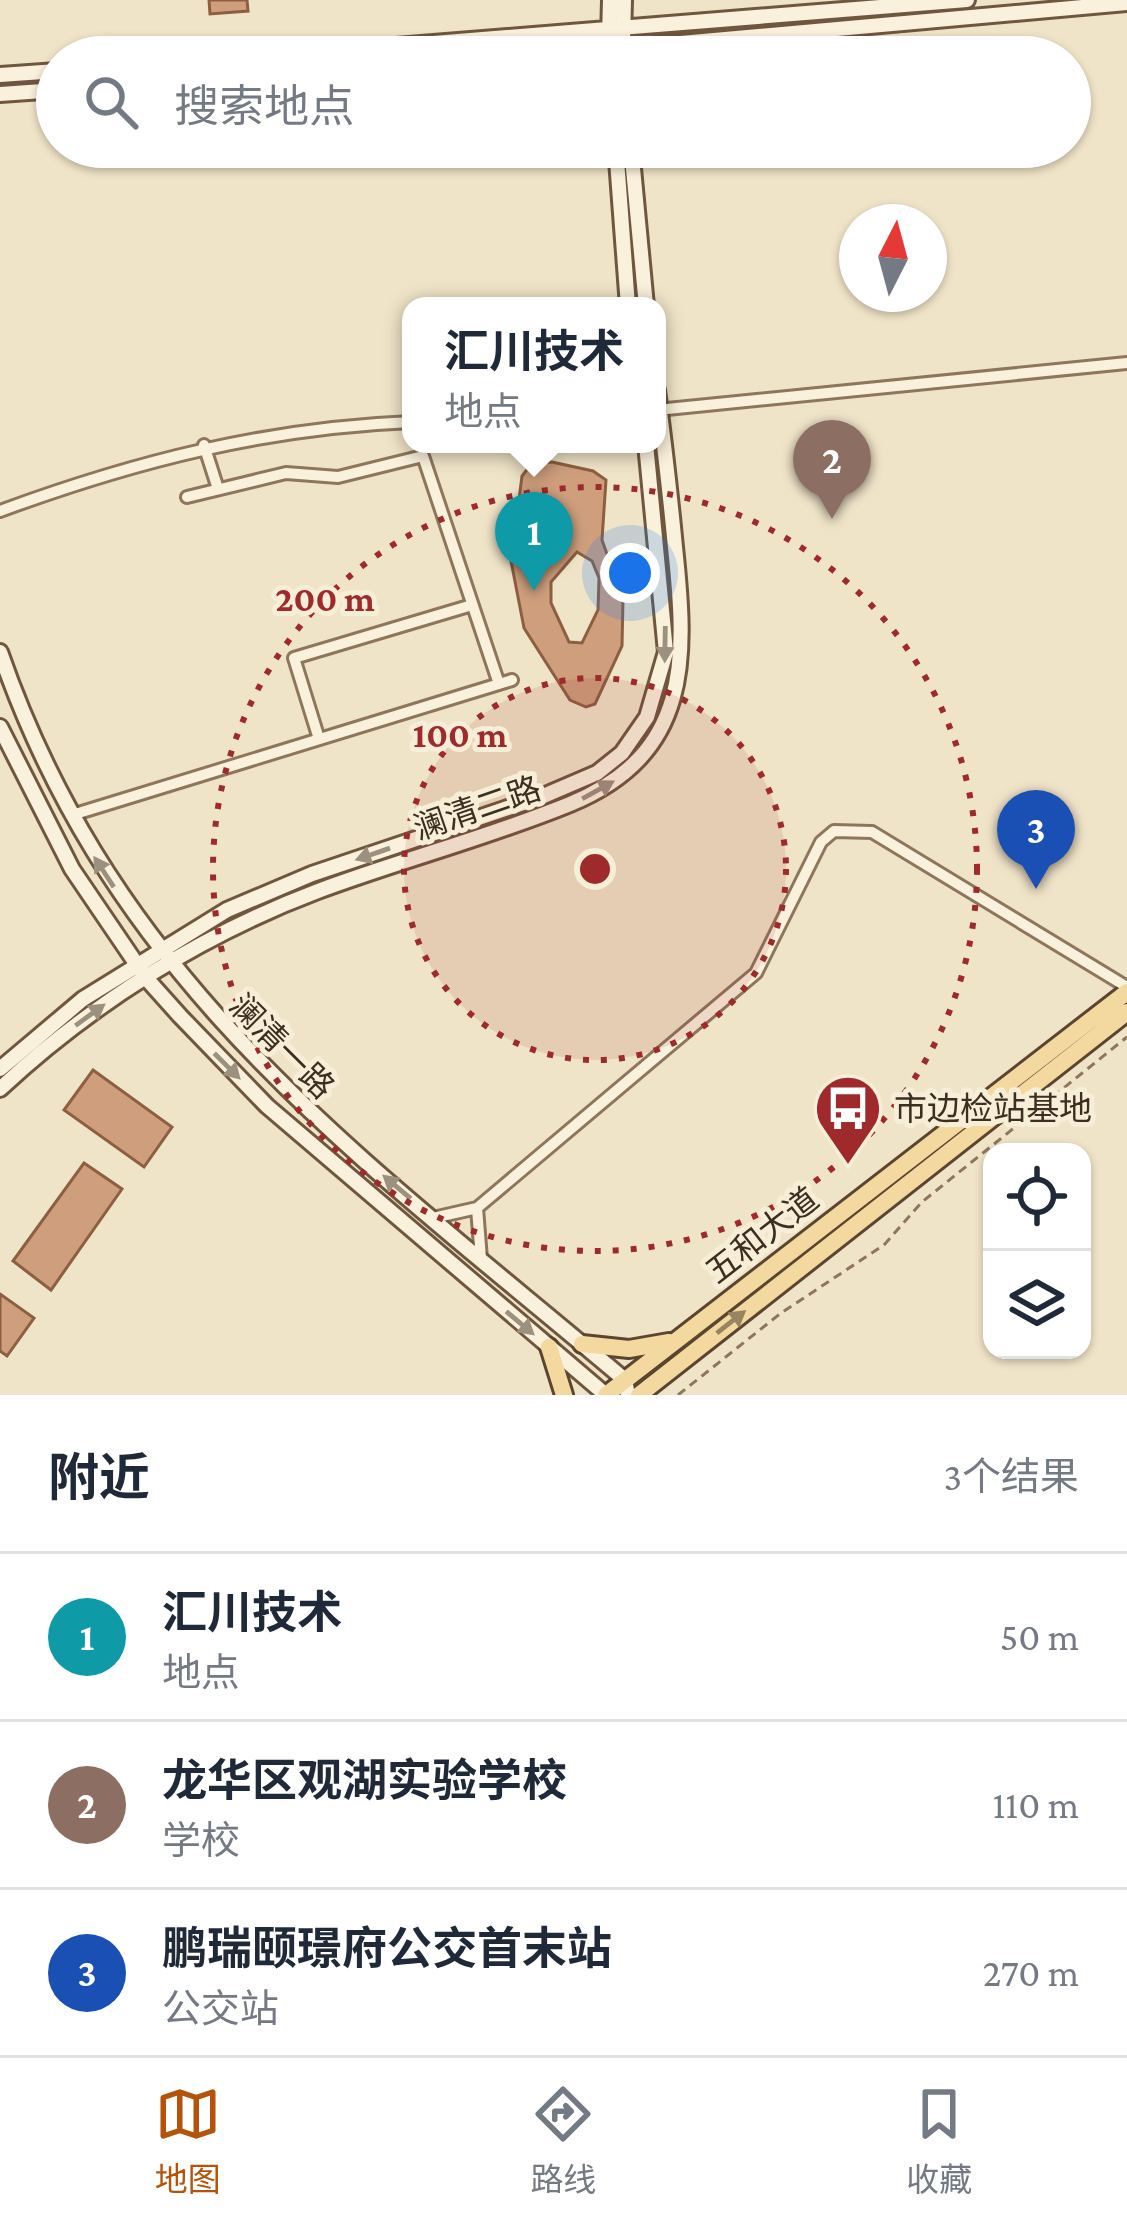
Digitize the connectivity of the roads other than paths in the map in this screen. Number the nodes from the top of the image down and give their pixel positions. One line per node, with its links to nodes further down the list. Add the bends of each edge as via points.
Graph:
1 (610, 0): 5 (street)
2 (624, 0): 5 (street)
3 (967, 0): 5 (street)
4 (1127, 3): 8 (street)
5 (616, 31): 6 (street); 7 (street)
6 (548, 36)
7 (616, 36)
8 (790, 36)
9 (36, 72): 10 (street)
10 (0, 75)
11 (36, 91): 12 (street)
12 (0, 94)
13 (618, 168): 15 (street)
14 (634, 168): 16 (street)
15 (627, 297)
16 (645, 297)
17 (1127, 363): 18 (street)
18 (666, 409)
19 (402, 423): 20 (street)
20 (204, 445): 23 (street); 25 (street)
21 (647, 453): 33 (street, 澜清二路, one-way to 33, via 665,652 647,717 622,753 582,781 312,874)
22 (662, 453): 35 (street, 澜清二路, one-way to 22, via 302,897 590,796 634,765 670,707 683,653)
23 (218, 489): 24 (street); 26 (street, via 286,473 338,478 423,456)
24 (187, 497)
25 (0, 512)
26 (472, 604): 29 (street); 31 (street, via 294,658)
27 (0, 652): 32 (street, 澜清一路)
28 (512, 680): 29 (street)
29 (499, 684): 31 (street)
30 (0, 727): 34 (street, 澜清一路, via 71,869)
31 (320, 740): 32 (street)
32 (72, 815): 33 (street, 澜清一路, one-way to 32)
33 (160, 949): 34 (street, 澜清二路); 35 (street, 澜清一路)
34 (137, 963): 36 (street, 澜清一路); 39 (street, 澜清二路)
35 (170, 963): 36 (street, 澜清二路); 42 (street, 澜清一路, one-way to 35, via 265,1071)
36 (146, 978): 40 (street, 澜清二路, one-way to 36); 46 (street, 澜清一路, one-way to 46, via 267,1106)
37 (1127, 990): 41 (street, via 872,832 835,832 821,842 756,973); 44 (main road, 五和大道)
38 (1127, 1012): 50 (main road, 五和大道, one-way to 38)
39 (0, 1069)
40 (0, 1089)
41 (476, 1208): 42 (street); 43 (street)
42 (433, 1218): 43 (street, 澜清一路)
43 (482, 1259): 45 (street, 澜清一路)
44 (676, 1340): 45 (main road); 47 (main road, 五和大道)
45 (582, 1344): 47 (street, 澜清一路)
46 (549, 1346): 48 (main road); 49 (street, 澜清一路)
47 (626, 1388): 49 (main road, 五和大道)
48 (564, 1395)
49 (606, 1395)
50 (639, 1395)

